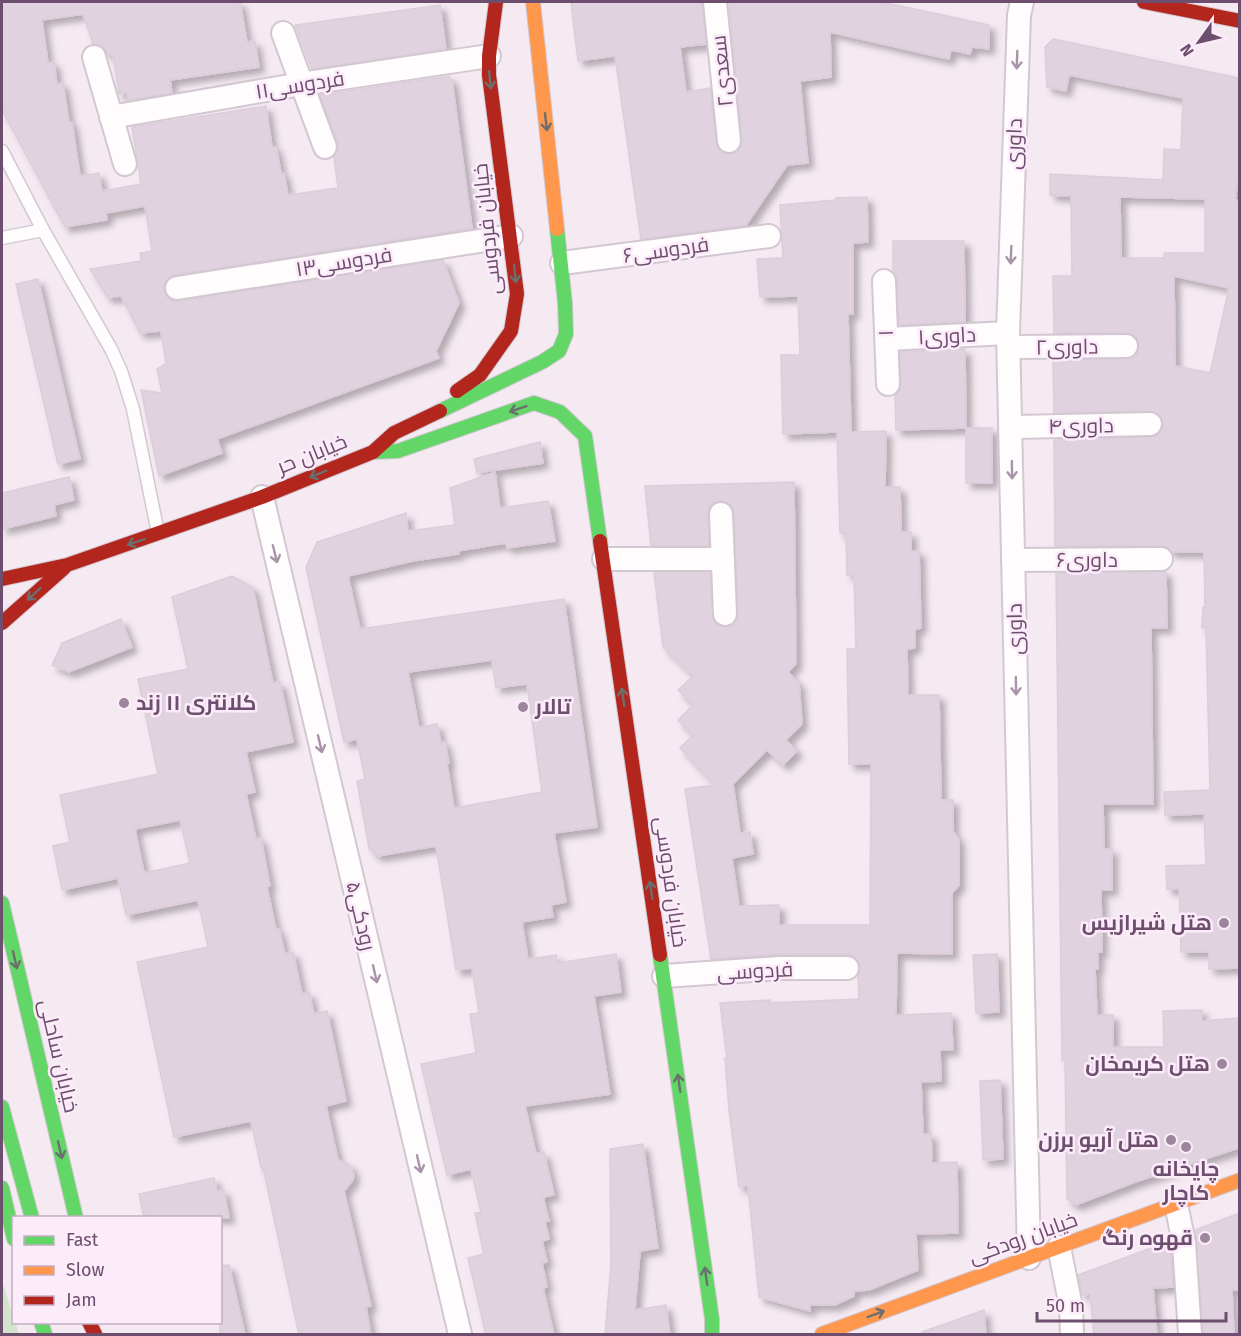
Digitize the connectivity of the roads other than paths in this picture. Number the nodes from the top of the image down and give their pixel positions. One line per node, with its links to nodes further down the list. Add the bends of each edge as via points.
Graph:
1 (496, 2): 8 (street, خیابان فردوسی)
2 (533, 2): 20 (street, one-way to 20)
3 (715, 2): 12 (street, سعدی۲)
4 (1022, 2): 24 (street, داوری, one-way to 24)
5 (1144, 2): 6 (street)
6 (1239, 21)
7 (283, 33): 10 (street)
8 (489, 56): 10 (street, فردوسی۱۱); 17 (street, خیابان فردوسی, one-way to 17)
9 (94, 57): 11 (street)
10 (302, 84): 11 (street, فردوسی۱۱); 13 (street)
11 (111, 117): 15 (street)
12 (729, 141)
13 (325, 147)
14 (2, 151): 16 (lane)
15 (125, 164)
16 (43, 230): 19 (lane); 33 (lane, via 121,371 133,410)
17 (511, 236): 22 (street, فردوسی۱۳); 29 (street, خیابان فردوسی, one-way to 29, via 517,294 511,331 480,375)
18 (769, 236): 20 (street, فردوسی۶)
19 (2, 238)
20 (562, 263): 29 (street, خیابان حر, via 566,334 560,351)
21 (884, 282): 23 (street, ۱)
22 (177, 288)
23 (887, 339): 24 (street, داوری۱); 26 (street, ۱)
24 (1009, 340): 25 (street, داوری۲); 28 (street, داوری)
25 (1125, 346)
26 (888, 384)
27 (1150, 424): 28 (street, داوری۴)
28 (1011, 427): 37 (street, داوری, one-way to 37)
29 (394, 433): 30 (street, خیابان حر)
30 (372, 452): 31 (street, خیابان حر, one-way to 31); 34 (street, خیابان فردوسی, one-way to 30, via 585,436 560,412 534,403 398,451)
31 (262, 497): 33 (street, خیابان حر); 54 (street, رودکی۵, one-way to 54)
32 (721, 514): 35 (street)
33 (158, 534): 38 (street, خیابان حر, one-way to 38)
34 (604, 559): 35 (street); 44 (street, خیابان فردوسی, one-way to 34)
35 (723, 559): 40 (street)
36 (1161, 559): 37 (street, داوری۶)
37 (1013, 560): 53 (street, داوری, one-way to 53)
38 (67, 565): 39 (street, خیابان حر); 41 (street, خیابان حر, one-way to 41)
39 (2, 579)
40 (725, 614)
41 (2, 623)
42 (2, 903): 50 (street, خیابان ساحلی, one-way to 50)
43 (847, 968): 44 (street, فردوسی)
44 (664, 976): 55 (street, خیابان فردوسی, one-way to 44)
45 (2, 1107): 49 (street)
46 (1239, 1180): 48 (street, خیابان رودکی)
47 (2, 1188): 51 (street)
48 (1176, 1204): 52 (street, خیابان رودکی); 58 (street, via 1184,1243)
49 (31, 1216)
50 (76, 1216)
51 (12, 1230)
52 (1059, 1247): 53 (street, خیابان رودکی); 57 (street, via 1071,1306)
53 (1029, 1258): 56 (street, خیابان رودکی, one-way to 53)
54 (460, 1335)
55 (712, 1335)
56 (822, 1335)
57 (1072, 1335)
58 (1190, 1335)

